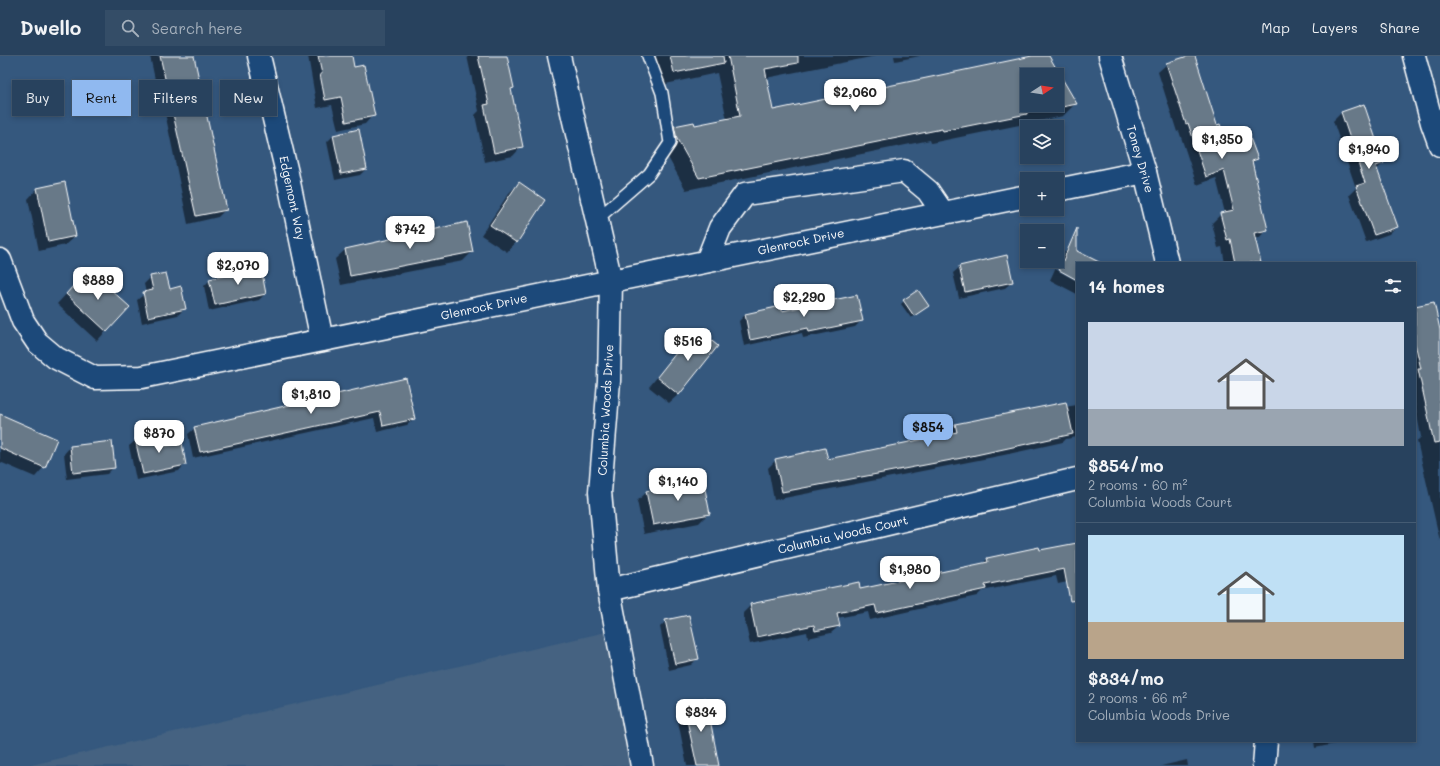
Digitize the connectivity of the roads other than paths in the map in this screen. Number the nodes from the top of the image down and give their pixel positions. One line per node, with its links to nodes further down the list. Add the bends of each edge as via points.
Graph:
1 (259, 56): 16 (street, Edgemont Way)
2 (559, 56): 11 (street, Columbia Woods Drive)
3 (648, 56): 11 (lane, via 662,93 670,143 649,174)
4 (1110, 56): 7 (street, Toney Drive)
5 (1414, 56): 6 (street)
6 (1440, 145)
7 (1145, 172): 8 (street); 14 (street, Toney Drive)
8 (1064, 189)
9 (1020, 197): 10 (street, Glenrock Drive)
10 (943, 213): 13 (street, Glenrock Drive); 13 (street, via 928,191 904,171 745,194 720,228)
11 (596, 220): 15 (street, Columbia Woods Drive)
12 (0, 260): 16 (street, Glenrock Drive, via 23,321 37,342 56,358 95,378 142,377)
13 (707, 261): 15 (street, Glenrock Drive)
14 (1167, 262)
15 (611, 281): 16 (street, Glenrock Drive); 18 (street, Columbia Woods Drive, via 609,381 600,492)
16 (322, 340)
17 (1076, 479): 18 (street, Columbia Woods Court)
18 (609, 590): 20 (street, Columbia Woods Drive)
19 (1266, 742): 21 (street)
20 (642, 766)
21 (1264, 766)

